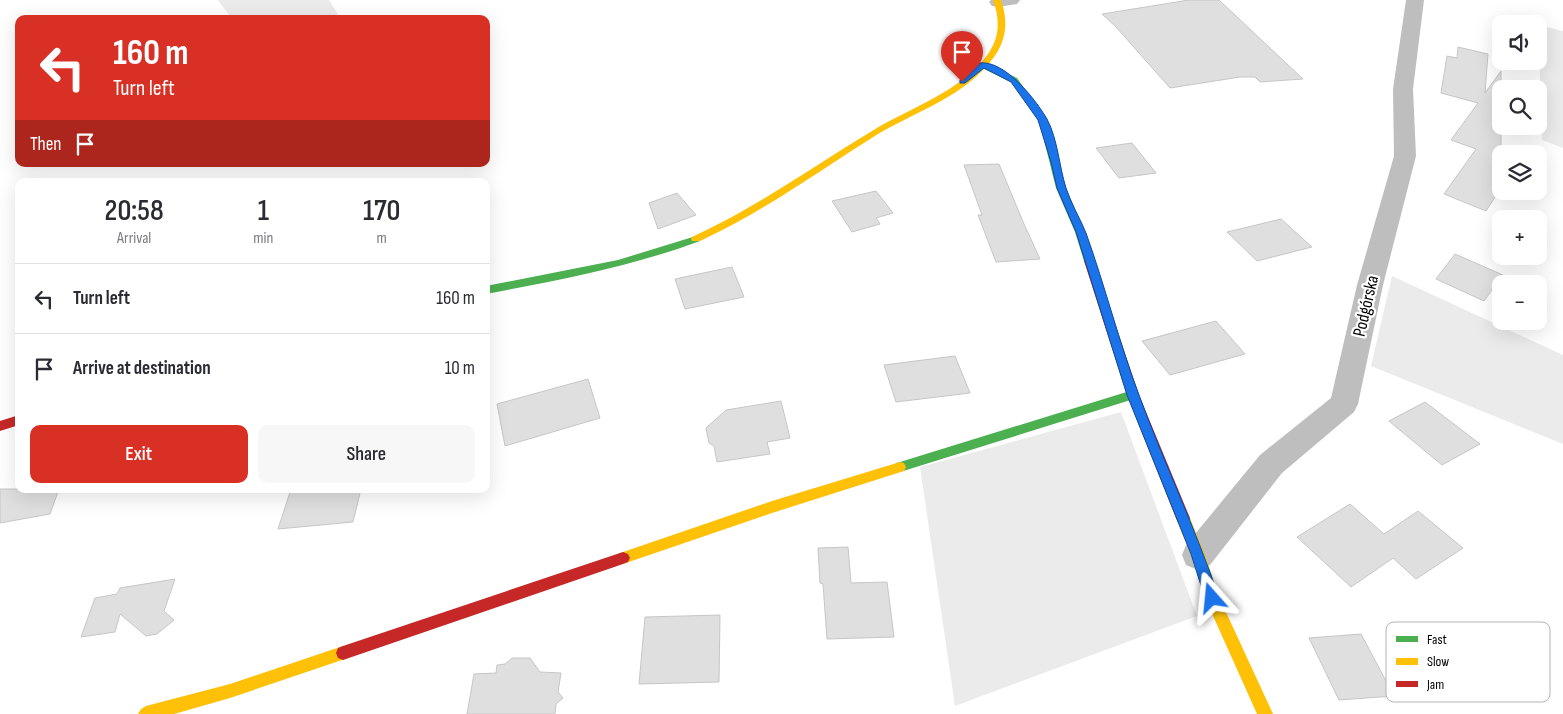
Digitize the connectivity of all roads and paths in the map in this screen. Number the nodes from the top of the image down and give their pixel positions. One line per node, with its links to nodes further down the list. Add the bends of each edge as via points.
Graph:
1 (1415, 0): 8 (street, Podgórska, via 1403,89 1405,156 1370,284 1344,404 1271,464)
2 (1002, 1): 3 (street, via 1004,19 1001,36)
3 (983, 65): 4 (street, via 962,82 711,232 622,263); 5 (street, via 1014,80 1043,120 1061,188 1080,232)
4 (490, 289)
5 (1133, 395): 8 (street); 9 (street, via 790,501 230,691)
6 (15, 421): 7 (street)
7 (0, 426)
8 (1198, 554): 10 (street, via 1212,598)
9 (146, 714)
10 (1265, 714)

